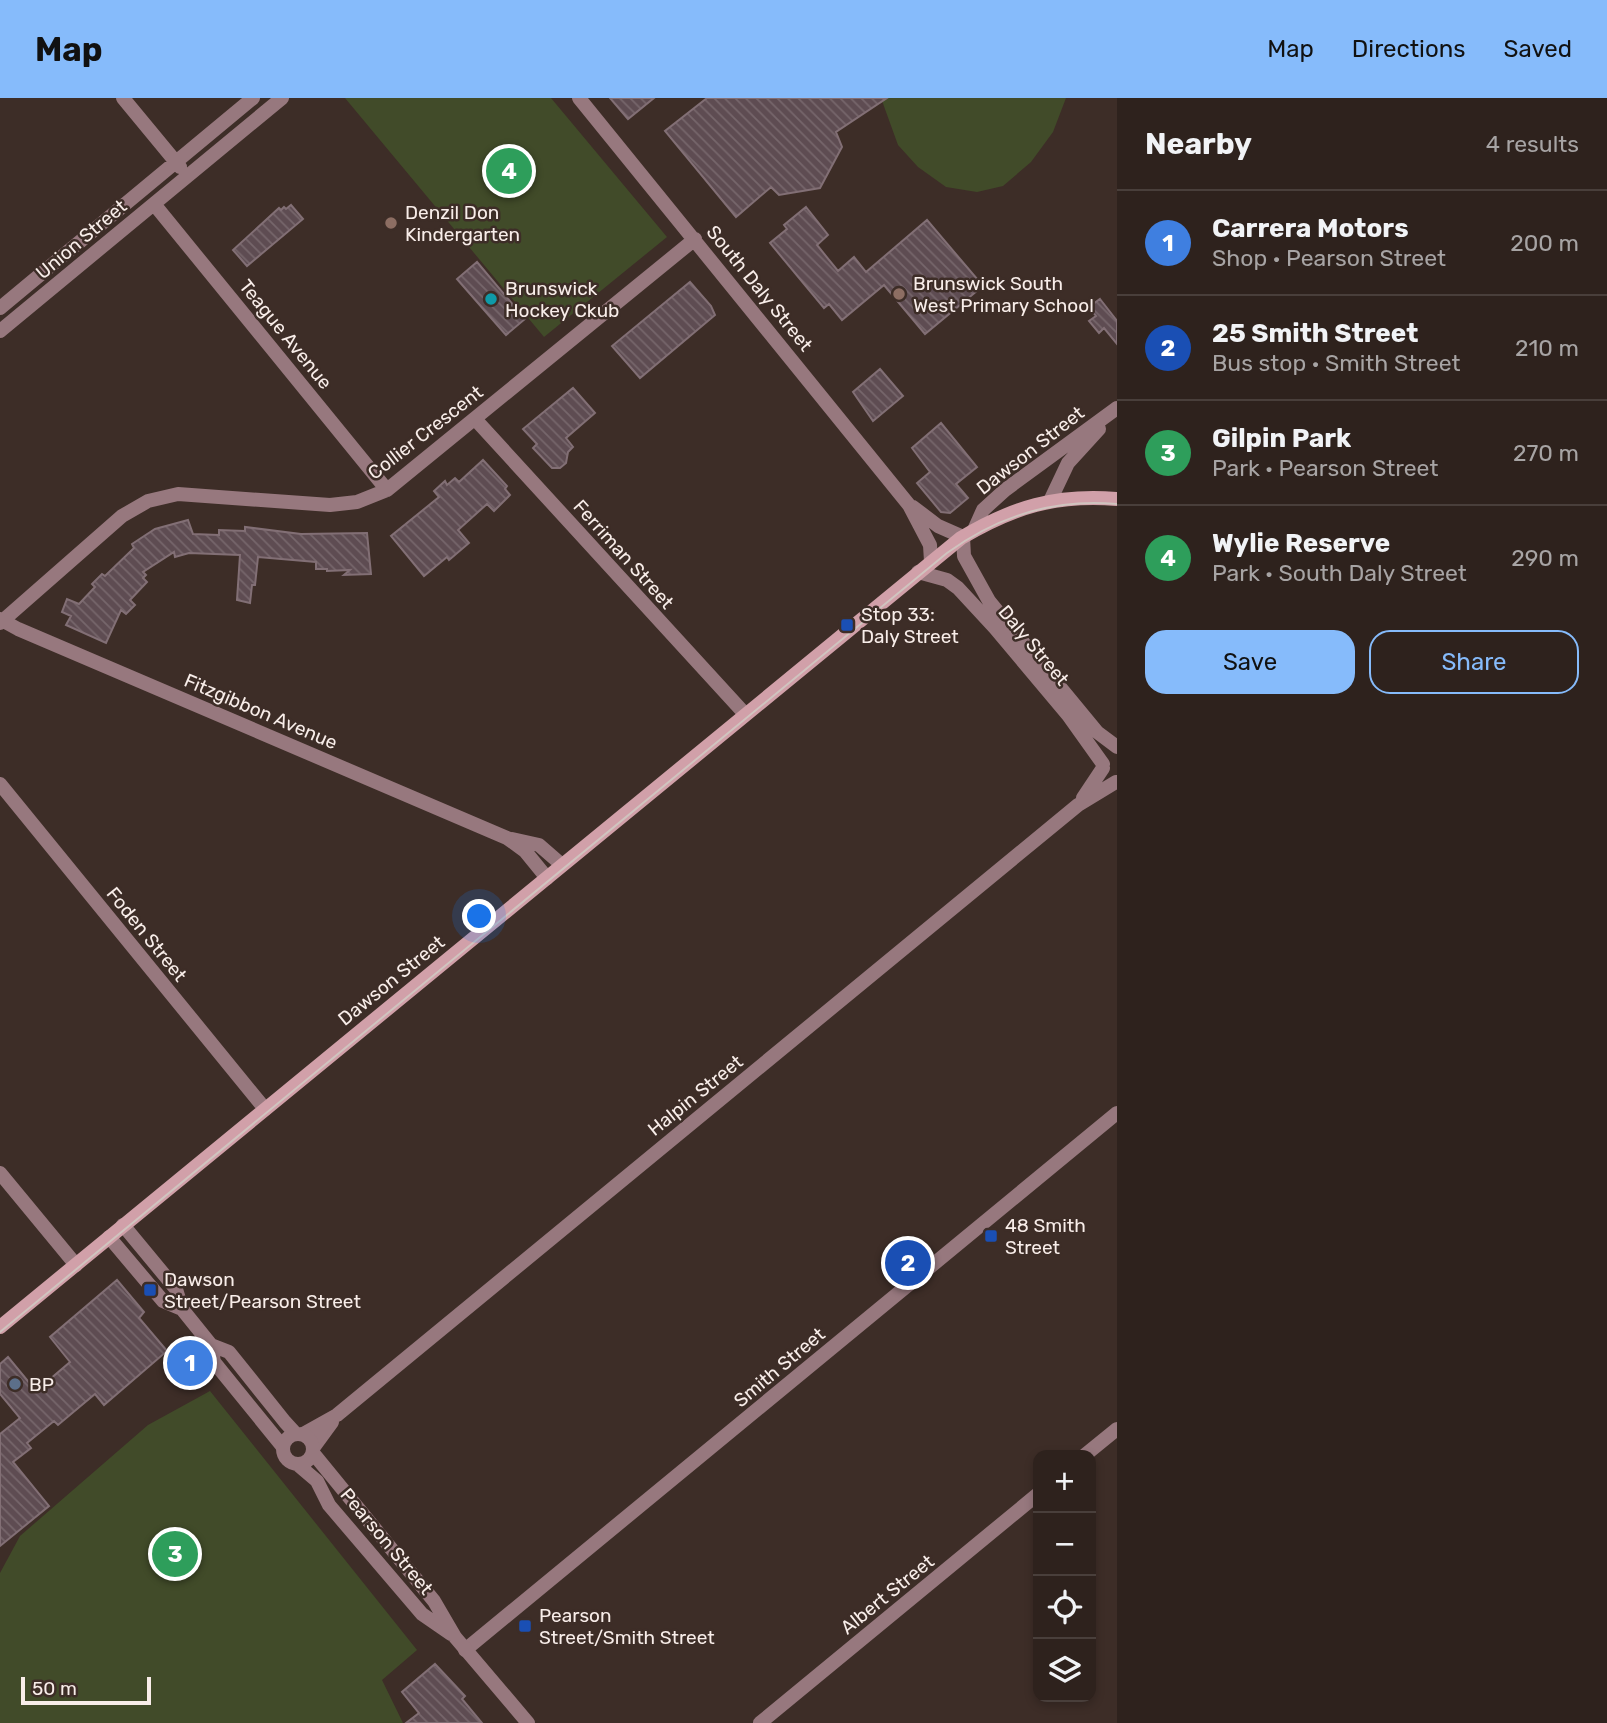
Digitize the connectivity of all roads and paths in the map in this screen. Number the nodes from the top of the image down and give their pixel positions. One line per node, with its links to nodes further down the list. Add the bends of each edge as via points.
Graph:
1 (123, 98): 5 (street)
2 (253, 98): 5 (street, Union Street)
3 (282, 98): 6 (street, Union Street)
4 (579, 98): 8 (street, South Daly Street)
5 (176, 162): 6 (street); 9 (street, Union Street)
6 (188, 176): 7 (street, Union Street)
7 (154, 204): 10 (street, Union Street); 13 (street, Teague Avenue)
8 (695, 239): 12 (street, Collier Crescent); 16 (street, South Daly Street)
9 (0, 308)
10 (0, 331)
11 (1117, 409): 15 (street, Dawson Street, via 1068,463); 17 (street, Dawson Street, via 1005,490 983,510)
12 (475, 419): 13 (street, Collier Crescent); 21 (street, Ferriman Street)
13 (387, 490): 20 (street, Collier Crescent, via 357,502 330,505 178,494 148,501 122,516)
14 (1117, 499): 15 (main road)
15 (1050, 501): 17 (main road, via 1023,508)
16 (909, 505): 17 (street, South Daly Street, via 938,526); 18 (street, South Daly Street, via 930,545)
17 (968, 534): 18 (main road, Dawson Street); 22 (street, Daly Street, via 964,556 989,601 1097,732)
18 (931, 561): 19 (main road, Dawson Street)
19 (918, 572): 21 (main road, Dawson Street); 23 (street, Daly Street, via 958,588 1068,715)
20 (1, 620): 27 (street, Fitzgibbon Avenue)
21 (745, 714): 28 (main road, Dawson Street)
22 (1117, 748): 23 (street, Halpin Street, via 1107,755)
23 (1103, 766): 24 (street, Daly Street, via 1107,777); 26 (street, Halpin Street)
24 (1116, 782): 26 (street, Halpin Street)
25 (0, 784): 30 (street, Foden Street)
26 (1078, 805): 39 (street, Halpin Street)
27 (507, 838): 28 (street, Fitzgibbon Avenue, via 539,845); 29 (street, Fitzgibbon Avenue, via 525,851)
28 (562, 864): 29 (main road, Dawson Street)
29 (547, 878): 30 (main road, Dawson Street)
30 (265, 1109): 33 (main road, Dawson Street)
31 (1117, 1113): 48 (street, Smith Street)
32 (0, 1173): 35 (street)
33 (124, 1225): 34 (main road, Dawson Street); 36 (street, via 176,1289)
34 (109, 1237): 35 (main road, Dawson Street); 36 (street, via 163,1301)
35 (76, 1265): 37 (main road, Dawson Street)
36 (182, 1309): 38 (street)
37 (0, 1327)
38 (211, 1345): 41 (street, via 229,1352); 42 (street, via 214,1362)
39 (337, 1415): 41 (street, Halpin Street); 43 (street, Halpin Street)
40 (1117, 1429): 44 (street)
41 (300, 1434): 42 (street, via 287,1438); 43 (street, via 310,1439)
42 (283, 1447): 45 (street, via 288,1460)
43 (313, 1450): 45 (street, via 307,1461); 47 (street, Pearson Street, via 434,1601)
44 (1091, 1450)
45 (297, 1464): 47 (street, Pearson Street, via 317,1482 329,1504 422,1614)
46 (1033, 1498): 50 (street, Albert Street)
47 (454, 1637): 48 (street, Pearson Street)
48 (466, 1650): 49 (street, Pearson Street)
49 (528, 1723)
50 (760, 1723)

